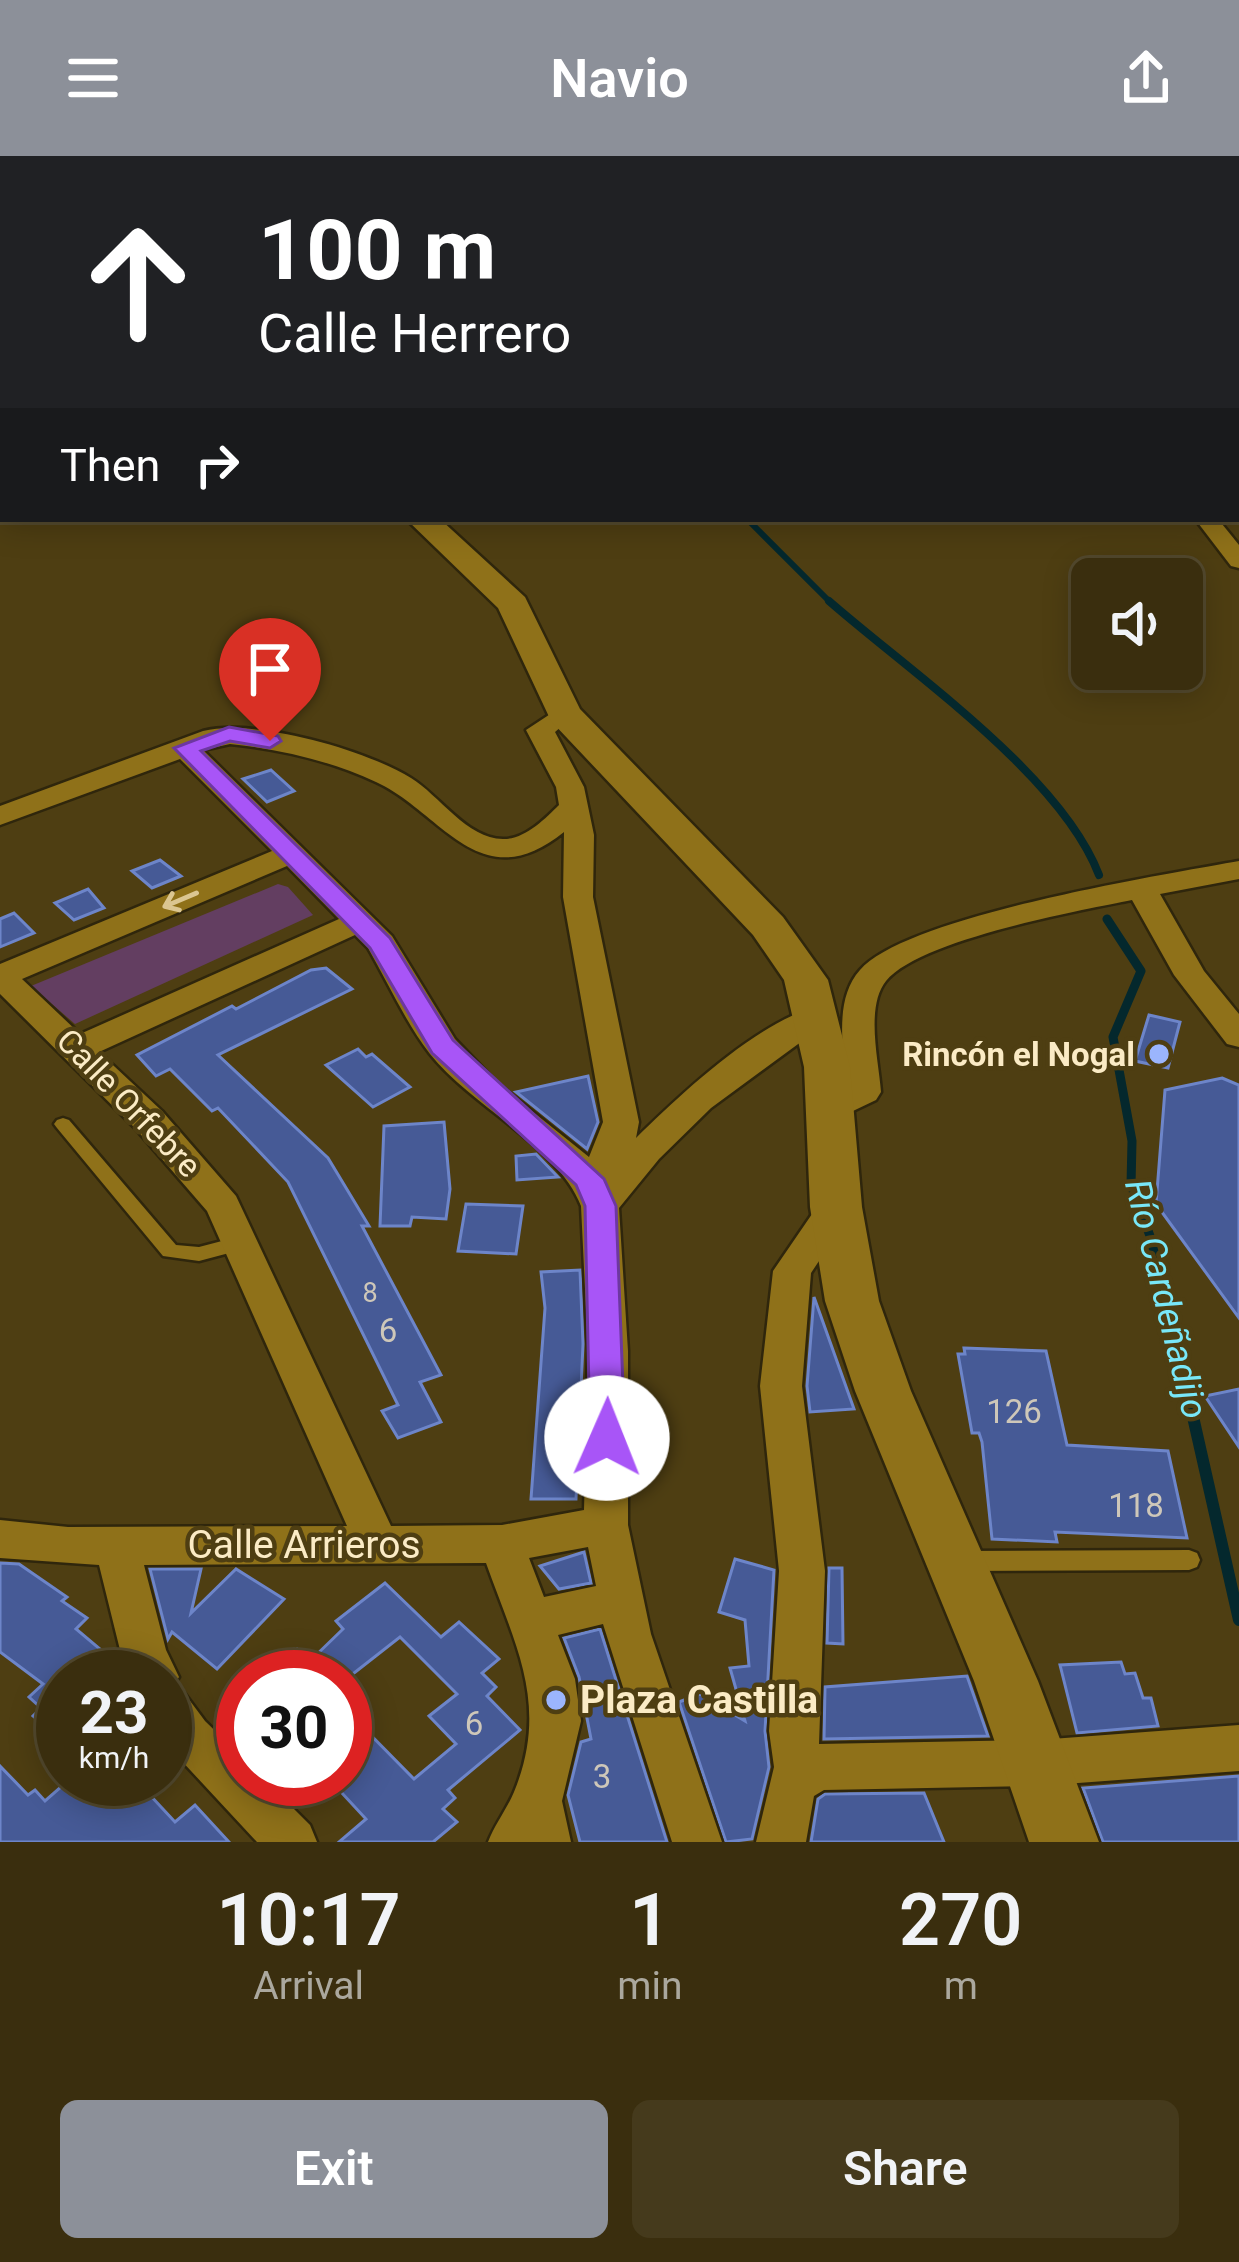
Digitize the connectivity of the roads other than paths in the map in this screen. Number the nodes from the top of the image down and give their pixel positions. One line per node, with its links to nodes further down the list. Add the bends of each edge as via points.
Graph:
1 (425, 522): 4 (main road, via 513,604)
2 (1208, 522): 3 (street)
3 (1239, 561)
4 (559, 706): 6 (street, via 540,730 566,775); 13 (main road, via 768,926 800,968)
5 (186, 748): 6 (street, via 246,734 386,776 491,847 529,843); 7 (street); 8 (street)
6 (572, 808): 18 (street, via 578,897 620,1138)
7 (0, 816)
8 (288, 855): 11 (street); 12 (street, one-way to 12)
9 (1239, 870): 10 (street)
10 (1141, 888): 14 (street, via 1190,975); 16 (street, via 1089,896 890,957 861,997 864,1092)
11 (359, 922): 15 (street); 18 (street, via 381,943 442,1046)
12 (0, 976): 15 (street, Calle Orfebre)
13 (818, 1018): 16 (main road); 18 (street, via 765,1047)
14 (1235, 1025)
15 (77, 1049): 20 (street, Calle Orfebre, via 199,1172)
16 (832, 1108): 19 (main road)
17 (63, 1124): 20 (lane, Calle Orfebre, via 170,1251 199,1254)
18 (595, 1193): 21 (street, via 608,1351)
19 (836, 1207): 27 (main road, via 861,1332); 34 (street, via 792,1271 781,1386 802,1570 793,1731)
20 (242, 1243): 25 (street, Calle Orfebre)
21 (606, 1525): 23 (street, Calle Arrieros); 28 (street)
22 (0, 1539): 24 (street, Calle Arrieros)
23 (502, 1544): 25 (street, Calle Arrieros); 29 (street)
24 (117, 1546): 25 (street, Calle Arrieros); 30 (street)
25 (378, 1546)
26 (1189, 1560): 27 (lane)
27 (957, 1562): 33 (main road)
28 (621, 1598): 29 (street); 37 (street)
29 (530, 1620): 35 (street, via 556,1720)
30 (143, 1650)
31 (192, 1741): 36 (street)
32 (1239, 1748): 33 (street)
33 (1038, 1763): 34 (street, via 817,1767); 39 (main road)
34 (800, 1776): 38 (street, via 788,1794)
35 (532, 1828)
36 (292, 1842)
37 (697, 1842)
38 (781, 1842)
39 (1064, 1842)

